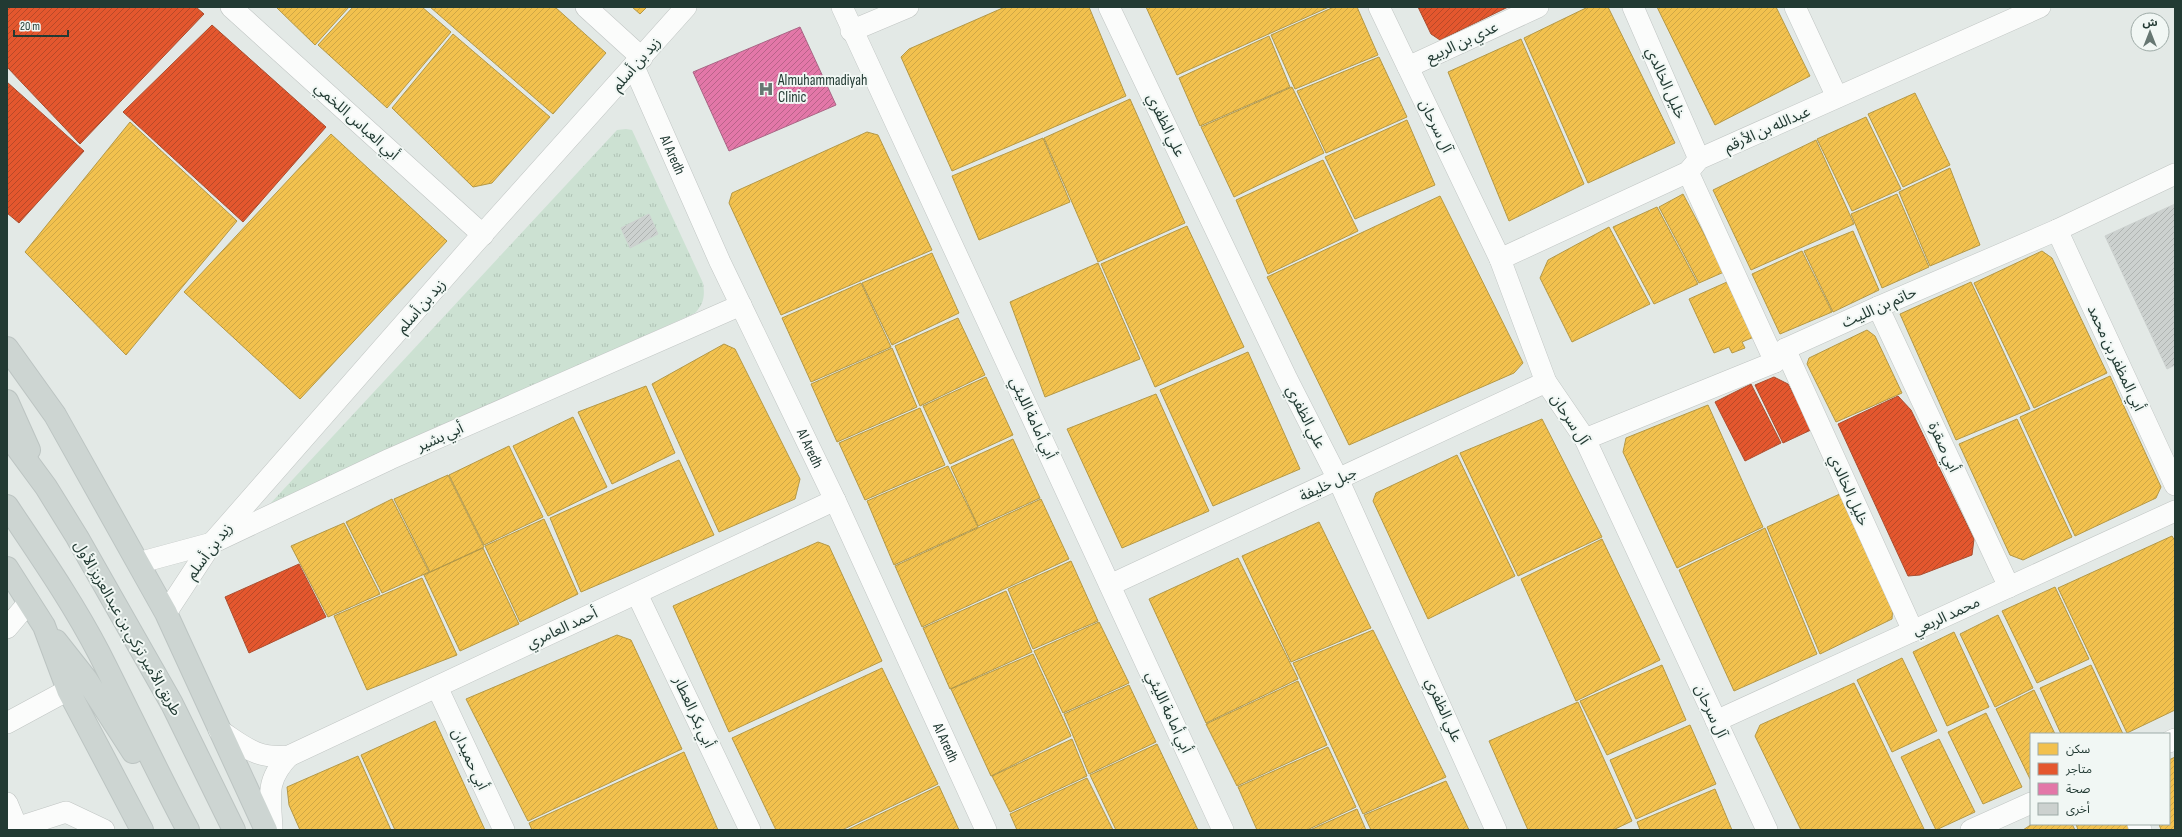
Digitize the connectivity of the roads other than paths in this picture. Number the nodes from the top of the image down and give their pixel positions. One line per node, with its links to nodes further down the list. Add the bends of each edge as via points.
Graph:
1 (231, 7): 19 (street, أبي العباس اللخمي)
2 (586, 7): 13 (street)
3 (686, 7): 13 (street, زيد بن أسلم)
4 (842, 7): 12 (street, أبي أمامة الليثي)
5 (908, 7): 12 (street)
6 (1109, 7): 29 (street, علي الظفري, via 1287,379)
7 (1379, 7): 14 (street, آل سرحان)
8 (1538, 7): 14 (street, عدي بن الربيع)
9 (1632, 7): 16 (street, خليل الخالدي)
10 (1795, 7): 15 (street)
11 (2040, 7): 15 (street, عبدالله بن الأرقم)
12 (851, 31): 38 (street, أبي أمامة الليثي)
13 (638, 63): 19 (street, زيد بن أسلم); 21 (street, Al Aredh)
14 (1408, 67): 20 (street, آل سرحان)
15 (1837, 97): 16 (street, عبدالله بن الأرقم)
16 (1694, 165): 20 (street, عبدالله بن الأرقم); 24 (street, خليل الخالدي)
17 (2175, 174): 18 (street, حاتم بن الليث)
18 (2057, 230): 22 (street, حاتم بن الليث); 30 (street, أبي المظفر بن محمد)
19 (483, 235): 35 (street, زيد بن أسلم)
20 (1500, 259): 25 (street, آل سرحان)
21 (741, 305): 32 (street, Al Aredh); 35 (street, أبي بشير, via 390,459)
22 (1878, 307): 24 (street, حاتم بن الليث); 39 (street, أبي صقرة)
23 (7, 348): 36 (main road, via 55,415)
24 (1780, 356): 28 (street, حاتم بن الليث); 45 (street, خليل الخالدي)
25 (1546, 382): 28 (street, آل سرحان); 29 (street, جبل خليفة)
26 (7, 401): 31 (main road)
27 (7, 434): 31 (main road, طريق الأمير تركي بن عبدالعزيز الأول)
28 (1585, 439): 48 (street, آل سرحان)
29 (1338, 479): 38 (street, جبل خليفة); 67 (street, علي الظفري)
30 (2175, 485)
31 (46, 487): 60 (main road, طريق الأمير تركي بن عبدالعزيز الأول, via 172,704)
32 (835, 500): 40 (street, أحمد العامري); 65 (street, Al Aredh)
33 (7, 506): 59 (main road, via 59,584 98,652)
34 (2175, 511): 39 (street, محمد الربعي)
35 (212, 543): 36 (street, أبي بشير); 42 (street, زيد بن أسلم)
36 (138, 563): 42 (main road)
37 (7, 568): 41 (main road)
38 (1110, 585): 66 (street, أبي أمامة الليثي)
39 (2009, 587): 45 (street, محمد الربعي)
40 (637, 594): 46 (street, أحمد العامري); 64 (street, أبي بكر العطار)
41 (29, 602): 43 (main road); 44 (street)
42 (166, 613): 50 (main road)
43 (44, 626): 47 (main road); 58 (main road, via 86,679)
44 (7, 628)
45 (1913, 631): 48 (street, محمد الربعي)
46 (437, 687): 51 (street, أحمد العامري); 63 (street, أبي حميدان)
47 (68, 690): 49 (street); 57 (main road)
48 (1716, 721): 68 (street, آل سرحان)
49 (7, 723)
50 (219, 730): 51 (street, via 258,755 272,758); 61 (main road)
51 (289, 756): 62 (street, via 277,769 271,782)
52 (7, 803): 55 (street)
53 (2030, 804): 54 (street)
54 (1984, 827)
55 (13, 828): 56 (street, via 66,812)
56 (104, 830)
57 (142, 830)
58 (184, 830)
59 (188, 830)
60 (234, 830)
61 (266, 830)
62 (272, 830)
63 (504, 830)
64 (750, 830)
65 (986, 830)
66 (1223, 830)
67 (1496, 830)
68 (1767, 830)

